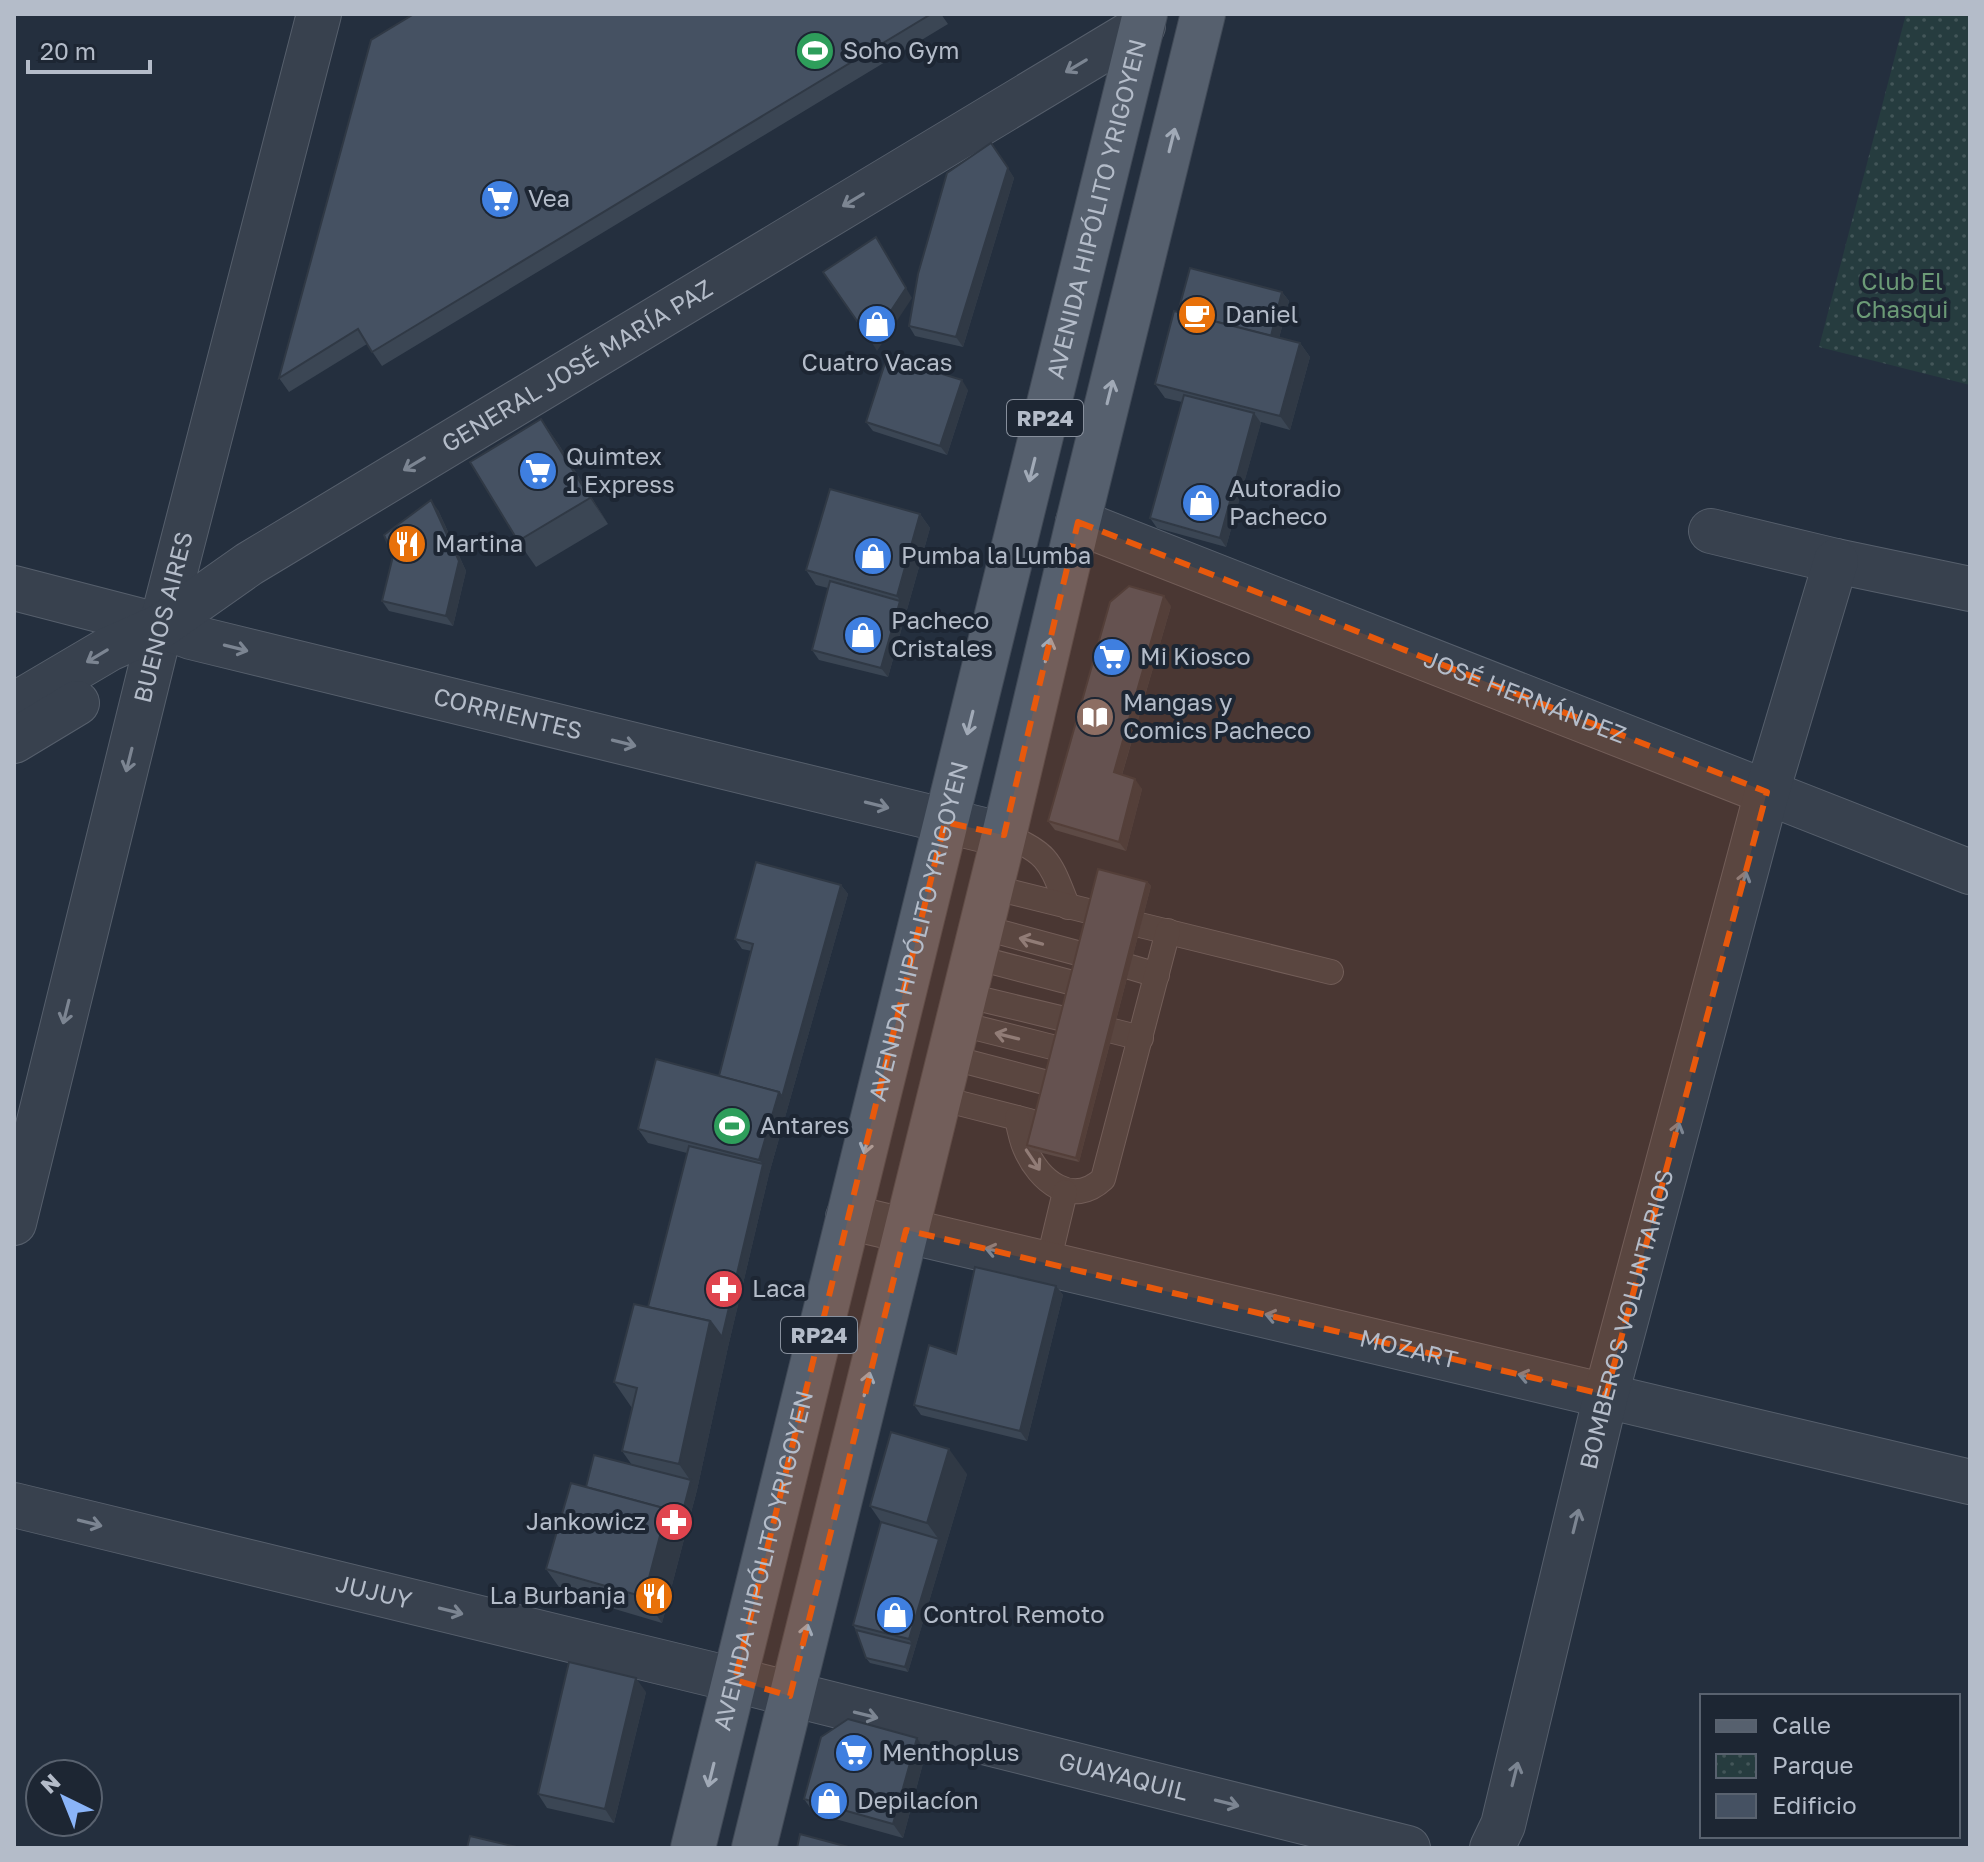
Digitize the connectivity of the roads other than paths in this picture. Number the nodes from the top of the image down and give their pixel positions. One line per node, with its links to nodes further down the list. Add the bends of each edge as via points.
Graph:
1 (319, 14): 9 (street, BUENOS AIRES)
2 (1203, 14): 4 (main road, RP24, one-way to 2)
3 (1144, 20): 9 (street, GENERAL JOSÉ MARÍA PAZ, one-way to 9, via 249,564); 13 (main road, AVENIDA HIPÓLITO YRIGOYEN / RP24, one-way to 13)
4 (1078, 522): 12 (street, JOSÉ HERNÁNDEZ); 14 (main road, RP24, one-way to 4)
5 (1711, 531): 6 (street)
6 (1836, 561): 8 (street); 12 (street, BOMBEROS VOLUNTARIOS)
7 (14, 588): 9 (street, CORRIENTES)
8 (1970, 589)
9 (169, 640): 10 (street, GENERAL JOSÉ MARÍA PAZ, one-way to 10, via 109,649); 11 (street, GENERAL JOSÉ MARÍA PAZ); 13 (street, CORRIENTES, one-way to 13); 39 (street, BUENOS AIRES, one-way to 39)
10 (14, 705)
11 (14, 741)
12 (1767, 792): 15 (street, JOSÉ HERNÁNDEZ); 42 (street, BOMBEROS VOLUNTARIOS, one-way to 12)
13 (945, 822): 14 (street, CORRIENTES); 38 (main road, AVENIDA HIPÓLITO YRIGOYEN / RP24, one-way to 38)
14 (1004, 835): 23 (main road, RP24); 23 (lane, via 1041,853 1080,910)
15 (1970, 872)
16 (1140, 925): 17 (lane)
17 (1168, 931): 20 (lane); 21 (lane)
18 (1081, 954): 23 (lane, one-way to 23)
19 (1130, 967): 21 (lane)
20 (1331, 972)
21 (1157, 975): 25 (lane)
22 (1073, 983): 23 (lane)
23 (965, 992): 26 (lane); 29 (lane, one-way to 23); 32 (lane); 37 (lane, one-way to 37, via 1027,1120 1024,1146 1053,1185); 40 (main road, RP24)
24 (1122, 996): 25 (lane)
25 (1149, 1003): 28 (lane)
26 (1064, 1019)
27 (1113, 1031): 28 (lane)
28 (1141, 1038): 31 (lane)
29 (1056, 1048)
30 (1105, 1060): 31 (lane)
31 (1132, 1067): 34 (lane)
32 (1048, 1083)
33 (1096, 1095): 34 (lane)
34 (1123, 1102): 36 (lane)
35 (1086, 1135): 36 (lane)
36 (1113, 1141): 37 (lane, via 1103,1179 1094,1187)
37 (1065, 1192): 41 (lane)
38 (848, 1217): 40 (street, MOZART); 45 (main road, AVENIDA HIPÓLITO YRIGOYEN / RP24)
39 (14, 1223)
40 (906, 1230): 41 (street, MOZART, one-way to 40); 46 (main road, RP24, one-way to 40)
41 (1048, 1263): 42 (street, MOZART, one-way to 41)
42 (1606, 1395): 43 (street, MOZART); 50 (street, BOMBEROS VOLUNTARIOS, one-way to 42, via 1503,1825)
43 (1970, 1482)
44 (14, 1505): 45 (street, JUJUY, one-way to 45)
45 (735, 1680): 46 (street, JUJUY); 47 (main road, AVENIDA HIPÓLITO YRIGOYEN / RP24, one-way to 47)
46 (790, 1696): 48 (main road, RP24); 49 (street, GUAYAQUIL, one-way to 49)
47 (693, 1848)
48 (754, 1848)
49 (1408, 1848)
50 (1492, 1848)

